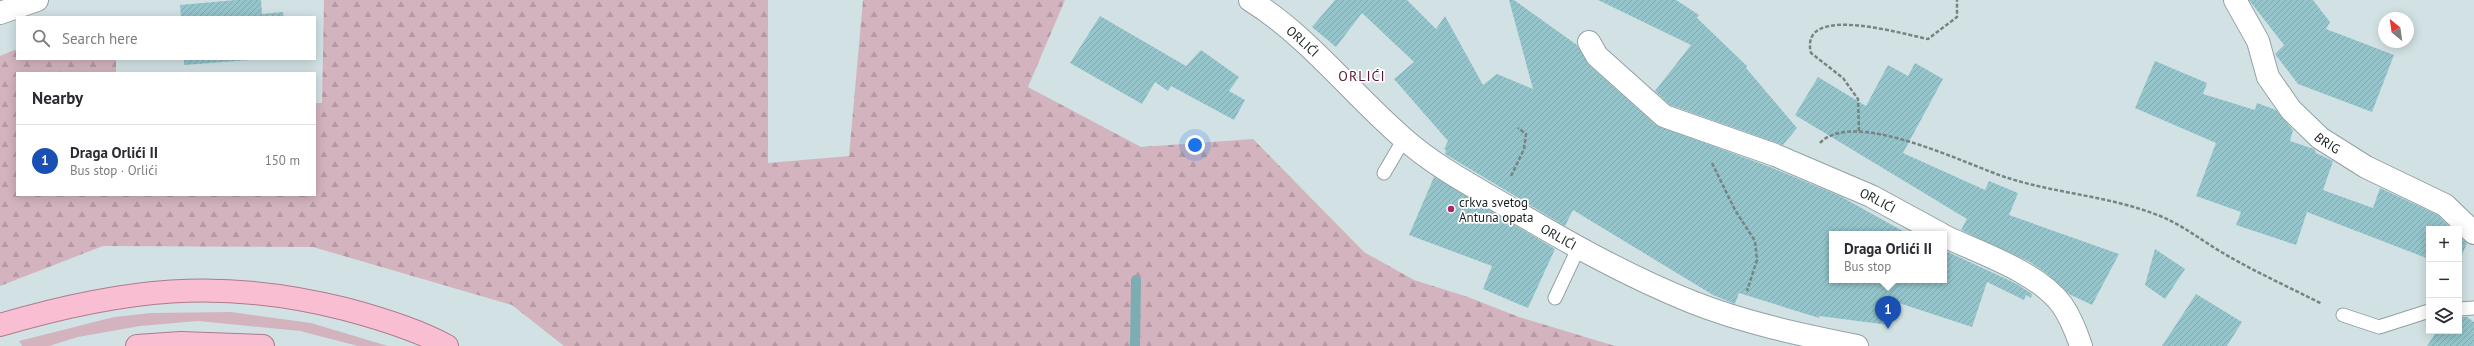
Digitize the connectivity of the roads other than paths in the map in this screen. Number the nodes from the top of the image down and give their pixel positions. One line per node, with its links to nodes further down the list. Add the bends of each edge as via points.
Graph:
1 (37, 0): 4 (street)
2 (1250, 0): 6 (street, ORLIĆI, via 1292,30)
3 (2235, 0): 9 (street, BRIG, via 2258,41 2268,77 2291,110 2320,138 2366,167 2445,205)
4 (0, 13)
5 (1589, 42): 8 (street, ORLIĆI, via 1597,56 1664,116 1775,155 1871,196)
6 (1404, 139): 7 (lane); 11 (street, ORLIĆI, via 1464,184)
7 (1384, 173)
8 (1935, 231)
9 (2474, 233)
10 (1947, 237): 22 (street, via 2006,265 2045,289 2061,304 2074,325)
11 (1578, 249): 12 (lane); 21 (street, ORLIĆI, via 1693,302 1789,333)
12 (1555, 298)
13 (2474, 308): 14 (lane)
14 (2462, 309)
15 (2426, 312): 16 (lane, via 2379,327)
16 (2343, 315)
17 (0, 325): 20 (highway, via 96,300 160,291 230,290 301,298 371,316)
18 (137, 346): 19 (highway, via 181,343)
19 (263, 346)
20 (447, 346)
21 (1858, 346)
22 (2081, 346)

